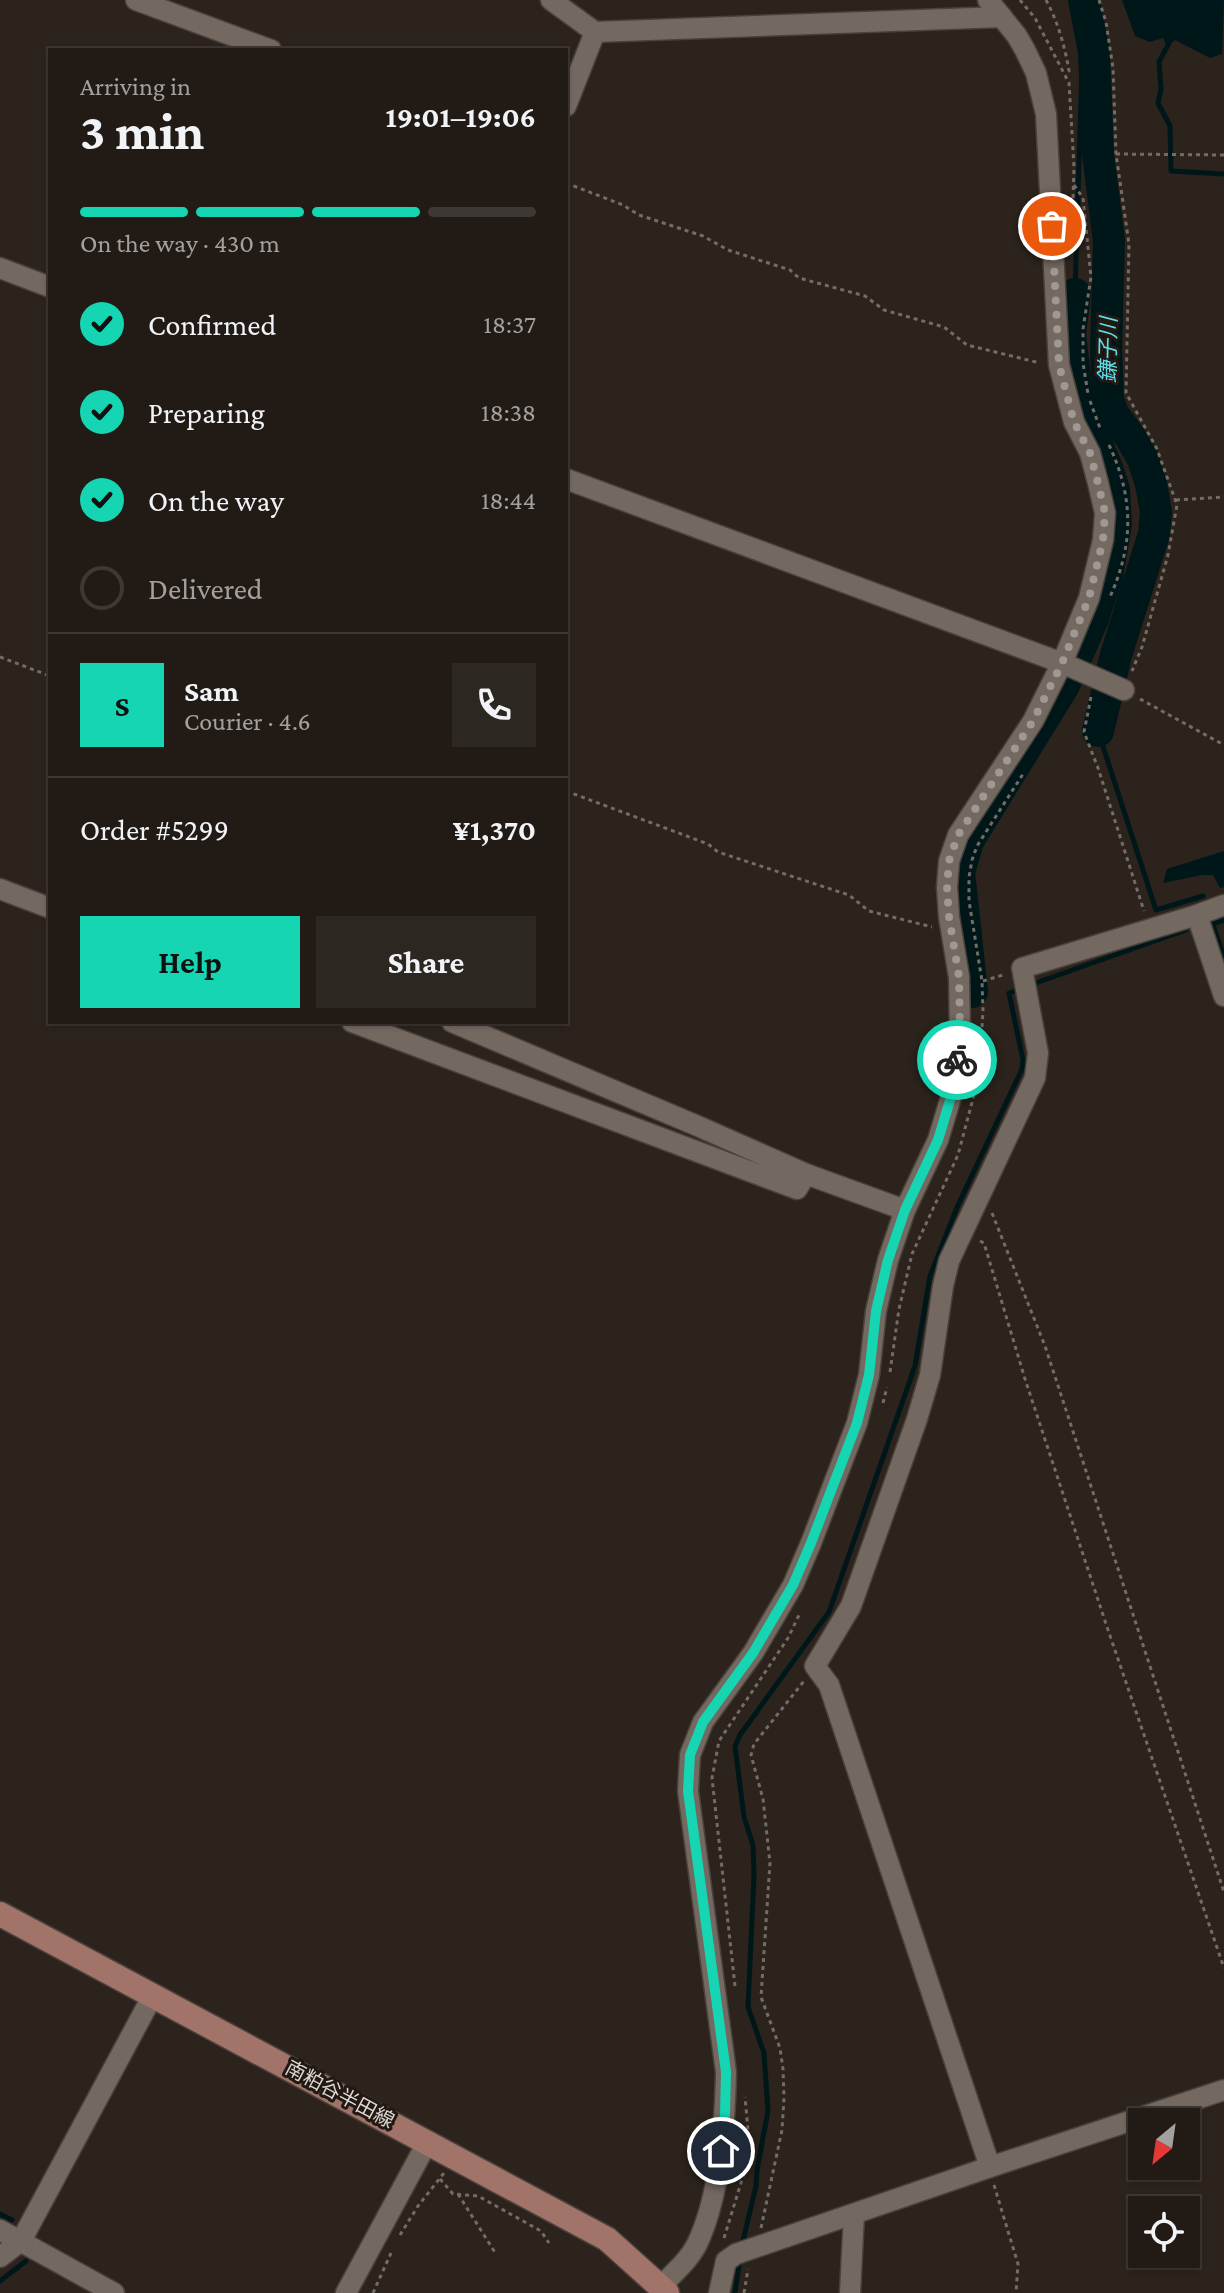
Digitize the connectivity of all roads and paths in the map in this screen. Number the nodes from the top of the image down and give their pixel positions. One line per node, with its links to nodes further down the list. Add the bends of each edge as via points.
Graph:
1 (136, 0): 8 (street)
2 (551, 0): 7 (street)
3 (988, 0): 6 (street)
4 (1046, 0): 9 (path, via 1067,57 1069,71)
5 (1099, 0): 11 (path, via 1113,68)
6 (1002, 17): 7 (street); 17 (street, via 1036,73 1046,114)
7 (595, 32): 10 (street)
8 (266, 48)
9 (1064, 73)
10 (568, 101)
11 (1116, 154): 12 (path); 22 (path, via 1129,244 1126,393 1157,449)
12 (1224, 155)
13 (568, 184): 17 (path, via 790,270 799,278 865,296 884,310 944,327 967,345)
14 (1074, 185): 18 (path, via 1083,198 1091,277 1083,363)
15 (0, 268): 16 (street)
16 (48, 286)
17 (1059, 365): 25 (street, via 1105,513 1089,598)
18 (1101, 430)
19 (1107, 443): 23 (path, via 1120,469 1129,517 1126,547)
20 (568, 480): 25 (street)
21 (1224, 497): 22 (path)
22 (1176, 500): 28 (path, via 1168,555)
23 (1106, 605)
24 (0, 657): 26 (path)
25 (1062, 663): 27 (street); 37 (street, via 1033,721 958,835 947,887)
26 (48, 675)
27 (1096, 678): 28 (street); 36 (path, via 1084,732)
28 (1124, 690): 29 (path)
29 (1224, 745)
30 (1024, 772): 39 (path, via 972,860 969,901)
31 (568, 792): 37 (path, via 718,852 849,895 869,911)
32 (0, 889): 34 (street)
33 (1224, 905): 35 (street)
34 (48, 907)
35 (1197, 915): 36 (street); 40 (street)
36 (1150, 929): 38 (street)
37 (951, 930): 46 (street, via 960,1031 951,1097 938,1140)
38 (1022, 968): 39 (path); 45 (street, via 1038,1053 1035,1078)
39 (982, 981): 43 (path)
40 (1224, 996)
41 (357, 1024): 44 (street, via 797,1189)
42 (457, 1024): 44 (street)
43 (981, 1050)
44 (806, 1174): 46 (street)
45 (981, 1192): 47 (street); 49 (path, via 1045,1346)
46 (905, 1210): 68 (street, via 876,1311 857,1423 811,1543 793,1585 703,1722 690,1755 688,1791 726,2072 725,2115 708,2215 697,2245)
47 (963, 1230): 48 (street, via 949,1261 930,1375 917,1419 851,1606); 51 (path, via 984,1243)
48 (815, 1666): 56 (street, via 829,1685); 65 (path, via 751,1755 763,1799 770,1863 761,1997 780,2048 784,2098 760,2235)
49 (1224, 1892)
50 (0, 1914): 52 (main road, 南粕谷半田線)
51 (1224, 1968)
52 (153, 1995): 54 (main road, 南粕谷半田線); 62 (street)
53 (1224, 2090): 56 (street)
54 (428, 2141): 55 (main road, 南粕谷半田線); 70 (street)
55 (457, 2157): 57 (path); 68 (main road, 南粕谷半田線, via 607,2239)
56 (990, 2167): 59 (street); 75 (path, via 1018,2264)
57 (440, 2179): 58 (path); 61 (path)
58 (458, 2194): 63 (path, via 478,2196 541,2231); 66 (path)
59 (854, 2214): 65 (street); 74 (street)
60 (0, 2230): 62 (street)
61 (400, 2237)
62 (21, 2241): 67 (street); 69 (street)
63 (549, 2243)
64 (393, 2249): 71 (path)
65 (746, 2251): 72 (street, via 726,2261); 73 (path)
66 (496, 2254)
67 (0, 2257)
68 (664, 2290)
69 (114, 2293)
70 (346, 2293)
71 (373, 2293)
72 (719, 2293)
73 (744, 2293)
74 (850, 2293)
75 (1016, 2293)

